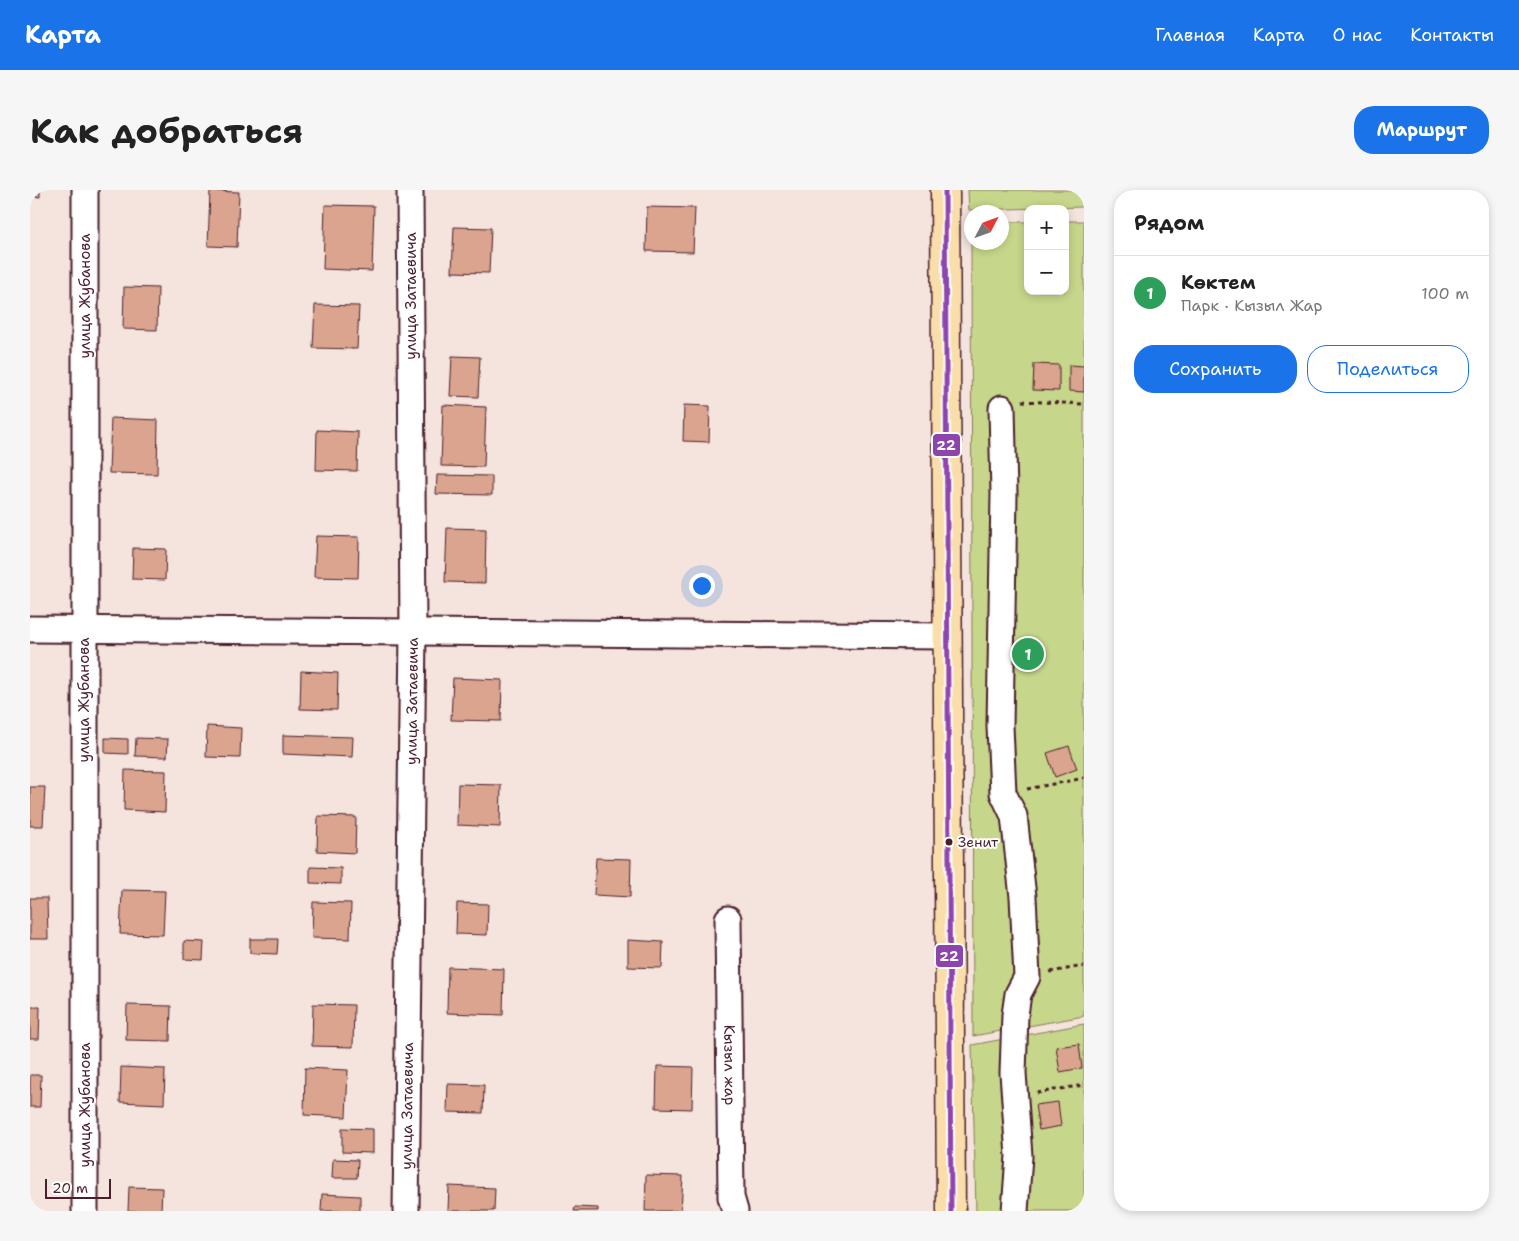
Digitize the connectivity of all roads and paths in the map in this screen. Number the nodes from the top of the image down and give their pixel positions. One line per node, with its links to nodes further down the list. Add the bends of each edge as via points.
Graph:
1 (85, 190): 6 (street, улица Жубанова)
2 (410, 190): 7 (street, улица Затаевича)
3 (945, 190): 8 (main road)
4 (1002, 408): 11 (street, via 1004,494 1000,726 1003,793 1014,816 1023,897)
5 (30, 628): 6 (street)
6 (84, 629): 7 (street); 14 (street, улица Жубанова)
7 (413, 632): 8 (street); 15 (street, улица Затаевича)
8 (947, 636): 17 (main road)
9 (728, 919): 16 (street, Кызыл жар, via 731,1197)
10 (1084, 966): 11 (path)
11 (1027, 977): 13 (street, via 1018,994 1015,1015)
12 (1084, 1085): 13 (path)
13 (1014, 1096): 18 (street, via 1019,1156)
14 (85, 1211)
15 (406, 1211)
16 (735, 1211)
17 (951, 1211)
18 (1015, 1211)

